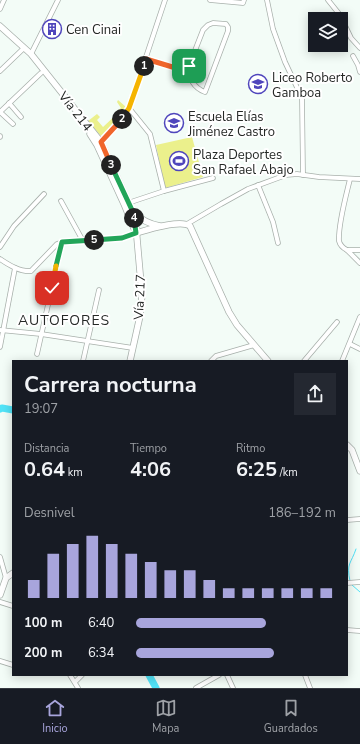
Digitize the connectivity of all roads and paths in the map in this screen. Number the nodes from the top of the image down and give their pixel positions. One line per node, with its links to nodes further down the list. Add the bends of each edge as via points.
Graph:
1 (4, 0): 8 (street)
2 (58, 0): 13 (street)
3 (165, 0): 15 (street)
4 (210, 0): 7 (street)
5 (267, 0): 26 (street, via 273,29 302,98)
6 (328, 0): 11 (street)
7 (243, 2)
8 (0, 9)
9 (0, 26): 12 (main road, Vía 214)
10 (0, 30): 12 (main road, Vía 214)
11 (360, 48)
12 (23, 49): 13 (main road, Vía 214); 16 (street); 19 (main road, Vía 214)
13 (31, 54): 25 (main road, Vía 214)
14 (353, 56): 18 (street)
15 (146, 59): 17 (street); 21 (street)
16 (0, 71)
17 (189, 72): 17 (street, via 198,90 205,92 228,32 226,24 213,23 203,30)
18 (360, 72)
19 (41, 73): 20 (street); 25 (main road, Vía 214)
20 (9, 103): 22 (street); 23 (street)
21 (129, 108): 25 (street, via 121,121); 31 (street, via 150,134)
22 (0, 112): 24 (street)
23 (21, 117)
24 (13, 124)
25 (99, 143): 34 (main road, Vía 214)
26 (303, 175): 28 (street); 30 (street, via 286,174)
27 (214, 178): 31 (street)
28 (350, 179): 29 (street); 43 (street, via 339,241)
29 (360, 179)
30 (258, 185): 36 (street); 41 (street, via 273,222)
31 (164, 191): 34 (street)
32 (44, 194): 42 (street, via 14,226)
33 (61, 201): 39 (street)
34 (126, 203): 35 (main road, Vía 214); 38 (main road, Vía 214)
35 (132, 210): 37 (main road, via 142,220); 38 (main road, Vía 214)
36 (187, 224): 37 (main road); 55 (main road, via 192,228 229,312)
37 (163, 226): 38 (main road)
38 (136, 233): 39 (street); 57 (main road, Vía 217, via 142,295)
39 (83, 241): 40 (street)
40 (62, 242): 47 (street, via 31,271 25,272); 52 (street)
41 (278, 243)
42 (0, 247)
43 (346, 250): 44 (street); 46 (street)
44 (360, 250)
45 (0, 259): 47 (street)
46 (360, 263)
47 (15, 268): 51 (street)
48 (99, 290): 53 (street)
49 (360, 317): 54 (street)
50 (337, 322): 64 (street)
51 (2, 330): 52 (street); 56 (street)
52 (41, 334): 53 (street); 59 (street)
53 (88, 341): 57 (street); 60 (street)
54 (350, 344): 58 (street); 65 (street)
55 (254, 345): 62 (street, via 216,356); 63 (main road)
56 (0, 348)
57 (133, 348): 61 (main road, Vía 217)
58 (360, 349)
59 (37, 354)
60 (83, 360)
61 (130, 360)
62 (212, 360)
63 (267, 360)
64 (305, 360)
65 (342, 360)
66 (348, 446): 67 (main road)
67 (360, 471)
68 (360, 519): 69 (street)
69 (348, 520)
70 (0, 557): 71 (street)
71 (3, 566): 72 (street); 74 (street)
72 (12, 571)
73 (12, 573): 74 (main road)
74 (6, 578): 77 (main road)
75 (360, 582): 76 (street)
76 (348, 583)
77 (0, 595)
78 (0, 602): 79 (street)
79 (12, 606)
80 (348, 630): 81 (street)
81 (360, 631)
82 (0, 661): 83 (street)
83 (12, 666)
84 (71, 676): 89 (street)
85 (81, 676): 89 (street)
86 (218, 676): 91 (street)
87 (227, 676): 92 (street)
88 (305, 676): 93 (street)
89 (75, 682): 90 (street)
90 (78, 688)
91 (196, 688)
92 (233, 688)
93 (310, 688)

